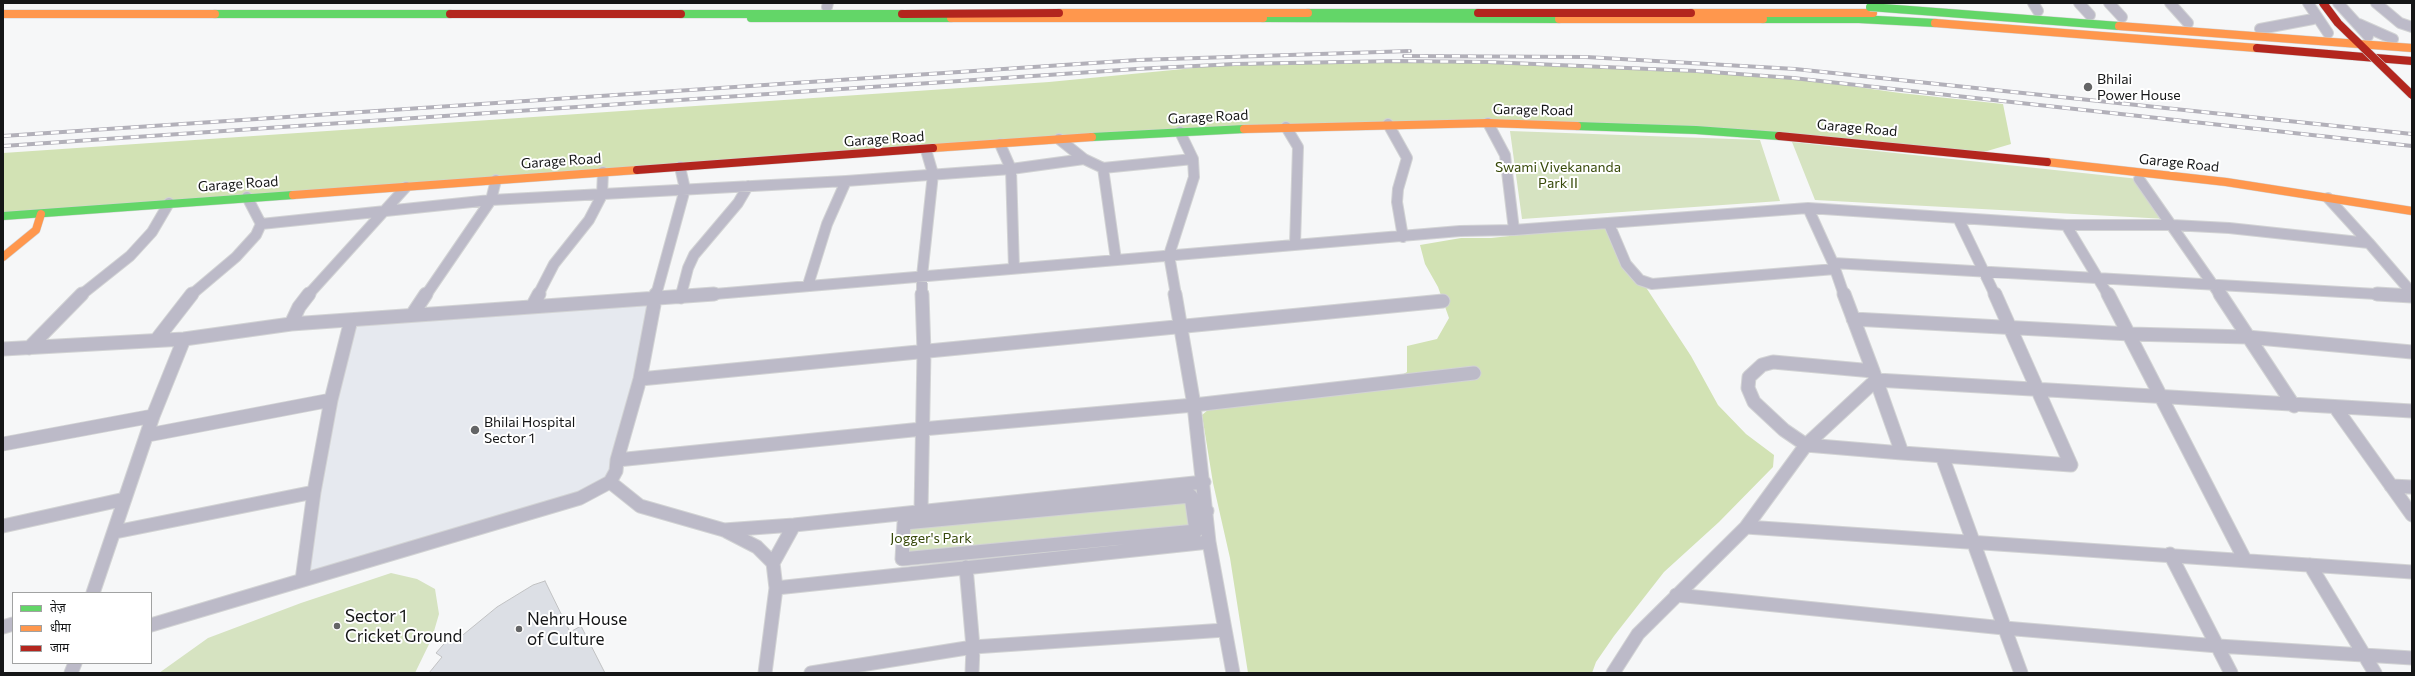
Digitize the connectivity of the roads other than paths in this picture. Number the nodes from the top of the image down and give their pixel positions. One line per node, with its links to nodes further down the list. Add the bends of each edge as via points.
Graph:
1 (1931, 3): 11 (main road)
2 (2079, 3): 17 (street)
3 (2109, 3): 20 (street)
4 (2170, 3): 22 (street)
5 (2308, 3): 18 (street)
6 (2323, 3): 35 (main road, bridge, via 2338,23)
7 (2338, 3): 21 (street)
8 (2376, 3): 24 (street)
9 (828, 5): 10 (main road); 12 (main road)
10 (1221, 5): 13 (main road, via 1663,5)
11 (2036, 7): 14 (main road)
12 (3, 8)
13 (1871, 10): 16 (main road); 32 (main road, bridge); 33 (main road)
14 (2066, 13): 17 (main road); 27 (main road)
15 (3, 14): 16 (main road)
16 (276, 15): 19 (main road); 27 (main road, via 1859,19)
17 (2090, 15): 20 (main road)
18 (2316, 15): 25 (street, via 2313,19); 26 (street)
19 (3, 18)
20 (2122, 18): 22 (main road)
21 (2354, 22): 28 (street); 29 (street)
22 (2188, 23): 23 (main road)
23 (2245, 28): 25 (main road); 31 (main road)
24 (2410, 28)
25 (2260, 29): 26 (main road)
26 (2328, 33): 28 (main road)
27 (2079, 34): 31 (main road)
28 (2368, 36): 29 (main road)
29 (2393, 39): 30 (main road)
30 (2412, 41)
31 (2260, 48): 34 (main road)
32 (2412, 48)
33 (2412, 55)
34 (2412, 61)
35 (2412, 95)
36 (1488, 123): 37 (main road, Garage Road); 58 (main road, Garage Road, via 1696,130 1871,143 2226,182); 71 (street, via 1505,155)
37 (1388, 124): 38 (main road, Garage Road); 72 (street, via 1407,158 1398,195)
38 (1286, 127): 39 (main road, Garage Road); 74 (street, via 1298,147)
39 (1180, 132): 40 (main road, Garage Road); 44 (street)
40 (1059, 140): 41 (main road, Garage Road); 43 (street)
41 (1000, 144): 42 (main road, Garage Road); 47 (street)
42 (926, 150): 45 (main road, Garage Road); 49 (street)
43 (1084, 159): 46 (street); 47 (street)
44 (1194, 159): 46 (street); 75 (street, via 1194,176)
45 (680, 167): 48 (main road, Garage Road); 55 (street)
46 (1103, 168): 77 (street)
47 (1011, 169): 49 (street); 79 (street)
48 (603, 172): 51 (main road, Garage Road); 56 (street)
49 (933, 174): 52 (street); 81 (street)
50 (2139, 179): 69 (street)
51 (496, 180): 54 (main road, Garage Road); 59 (street)
52 (846, 181): 53 (street); 85 (street, via 827,224)
53 (748, 186): 55 (street); 87 (street, via 740,200 694,255)
54 (406, 187): 57 (main road, Garage Road); 63 (street)
55 (685, 189): 56 (street); 88 (street)
56 (602, 195): 59 (street); 90 (street, via 589,220 554,264)
57 (247, 197): 60 (main road, Garage Road); 67 (street)
58 (2328, 198): 62 (main road, Garage Road); 73 (street)
59 (491, 200): 63 (street); 91 (street)
60 (170, 203): 64 (main road, Garage Road); 101 (street, via 152,232 130,256 90,286)
61 (1808, 208): 66 (street); 68 (street); 78 (street)
62 (2412, 211)
63 (381, 213): 67 (street); 94 (street, via 310,293 299,307)
64 (41, 214): 65 (main road, Garage Road); 76 (main road, via 36,230)
65 (3, 216)
66 (1958, 218): 70 (street); 80 (street)
67 (261, 224): 99 (street, via 256,235 236,257 191,295)
68 (1609, 224): 71 (street); 78 (street, via 1626,264 1640,280 1652,284)
69 (2172, 224): 70 (street); 73 (street); 84 (street)
70 (2066, 225): 82 (street)
71 (1514, 230): 72 (street, via 1460,231)
72 (1403, 237): 74 (street)
73 (2369, 243): 83 (street)
74 (1295, 244): 75 (street)
75 (1169, 255): 77 (street); 95 (street)
76 (3, 257)
77 (1116, 260): 79 (street)
78 (1834, 266): 80 (street); 92 (street)
79 (1014, 268): 81 (street)
80 (1985, 271): 82 (street); 96 (street)
81 (922, 276): 85 (street); 103 (street)
82 (2099, 278): 84 (street); 97 (street)
83 (2408, 283): 86 (street)
84 (2213, 284): 86 (street); 98 (street)
85 (808, 285): 87 (street)
86 (2412, 295)
87 (681, 297): 88 (street)
88 (655, 299): 90 (street); 107 (street)
89 (1443, 301): 95 (street)
90 (532, 307): 91 (street)
91 (412, 315): 93 (street)
92 (1853, 319): 96 (street); 106 (street)
93 (351, 320): 94 (street); 110 (street)
94 (291, 324): 100 (street)
95 (1182, 328): 103 (street); 111 (street)
96 (2012, 329): 97 (street); 108 (street)
97 (2130, 334): 98 (street); 109 (street)
98 (2247, 337): 104 (street); 112 (street)
99 (157, 339): 100 (street); 101 (street)
100 (184, 339): 115 (street)
101 (29, 348): 102 (street)
102 (3, 349)
103 (924, 352): 107 (street); 116 (street)
104 (2412, 352)
105 (1474, 373): 111 (street)
106 (1874, 375): 108 (street); 119 (street); 119 (street, via 1773,362 1762,365 1749,377 1748,388 1754,402 1784,430); 120 (street)
107 (640, 379): 122 (street)
108 (2038, 389): 109 (street); 121 (street, via 2071,465)
109 (2159, 396): 112 (street); 140 (street)
110 (331, 400): 117 (street); 127 (street)
111 (1194, 405): 116 (street); 124 (street)
112 (2294, 406): 113 (street)
113 (2336, 407): 114 (street); 125 (street)
114 (2412, 411)
115 (154, 416): 117 (street); 118 (street)
116 (922, 429): 122 (street); 129 (street)
117 (148, 435): 128 (street)
118 (3, 444)
119 (1806, 445): 120 (street); 134 (street)
120 (1902, 453): 121 (street)
121 (1942, 456): 138 (street)
122 (617, 460): 123 (street, via 616,471)
123 (610, 482): 135 (street, via 640,506); 145 (street, via 580,498)
124 (1204, 482): 129 (street); 130 (street)
125 (2391, 486): 126 (street); 131 (street)
126 (2412, 487)
127 (314, 492): 136 (street); 145 (street)
128 (125, 499): 133 (street); 136 (street)
129 (921, 511): 132 (street)
130 (1200, 512): 130 (street, via 1191,496 904,523 902,559 1196,531); 137 (street)
131 (2412, 515)
132 (794, 525): 135 (street); 141 (street)
133 (3, 526)
134 (1746, 527): 138 (street); 148 (street)
135 (724, 530): 141 (street, via 757,547)
136 (115, 532): 147 (street)
137 (1209, 542): 143 (street); 151 (street)
138 (1974, 544): 139 (street); 150 (street)
139 (2170, 554): 140 (street); 152 (street)
140 (2245, 560): 142 (street)
141 (773, 563): 146 (street)
142 (2310, 565): 144 (street); 154 (street)
143 (966, 567): 146 (street); 153 (street)
144 (2412, 572)
145 (302, 580): 149 (street)
146 (776, 588): 158 (street)
147 (93, 592)
148 (1676, 595): 150 (street); 162 (street, via 1638,634)
149 (152, 625)
150 (2004, 628): 152 (street); 163 (street)
151 (1225, 630): 153 (street); 161 (street)
152 (2218, 646): 154 (street); 164 (street)
153 (973, 647): 159 (street); 160 (street)
154 (2364, 656): 155 (street); 165 (street)
155 (2412, 658)
156 (74, 664): 157 (street)
157 (70, 673)
158 (765, 673)
159 (812, 673)
160 (972, 673)
161 (1233, 673)
162 (1613, 673)
163 (2021, 673)
164 (2232, 673)
165 (2375, 673)

